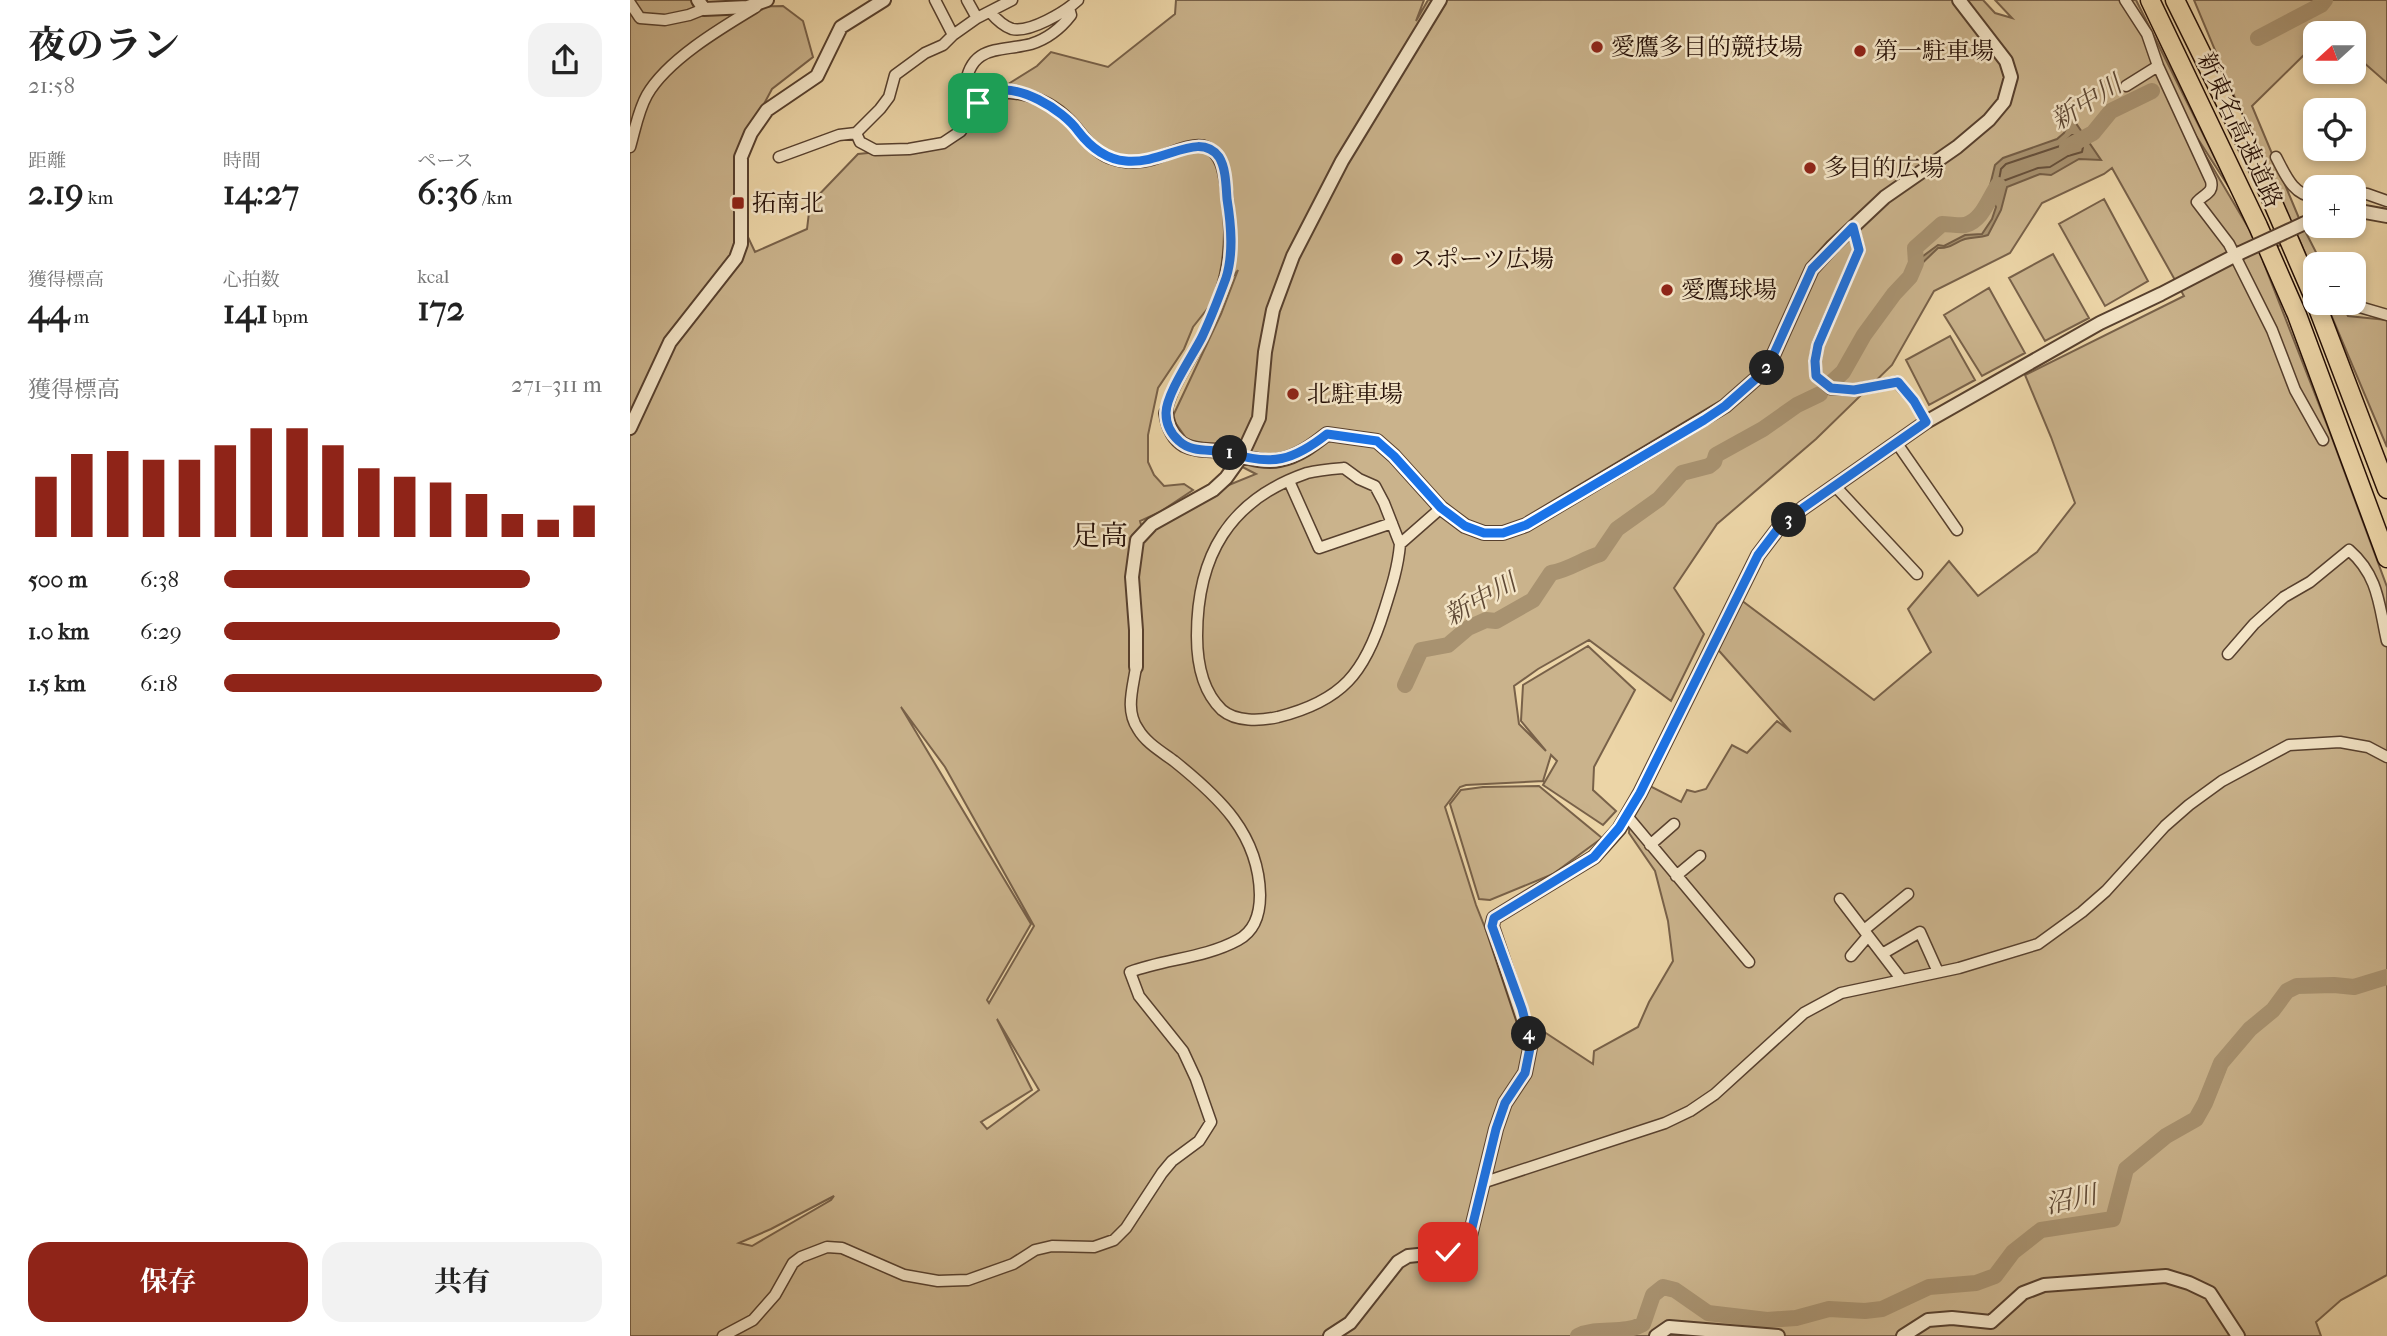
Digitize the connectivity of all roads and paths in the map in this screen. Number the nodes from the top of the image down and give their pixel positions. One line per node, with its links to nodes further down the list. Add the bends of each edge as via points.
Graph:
1 (767, 0): 13 (street, via 748,7); 22 (street, via 708,37 663,74 647,95)
2 (884, 0): 39 (street, via 841,26 817,76 767,110 751,133 741,158 741,244 736,258 670,342)
3 (936, 0): 17 (street)
4 (967, 0): 16 (street)
5 (1012, 0): 15 (street)
6 (1078, 0): 14 (street)
7 (1440, 0): 42 (street, via 1342,161 1293,256 1273,310 1259,418)
8 (1959, 0): 31 (street, via 2006,61 2011,78 2004,102 1957,147 1885,197)
9 (2125, 0): 18 (street, via 2147,34)
10 (2150, 0): 50 (highway, 新東名高速道路, via 2297,315)
11 (2175, 0): 33 (highway, 新東名高速道路)
12 (630, 3): 13 (street, via 640,18 665,20 689,15)
13 (701, 4)
14 (1069, 8): 15 (street, via 1022,30 1009,28); 20 (street, via 1071,15 1051,35 980,56 967,75 965,88 974,95)
15 (990, 12): 16 (street)
16 (976, 18): 17 (street)
17 (953, 35): 21 (street, via 895,75 889,97)
18 (2158, 66): 19 (street); 32 (street, via 2211,181 2210,192 2197,202)
19 (2126, 86)
20 (991, 92): 21 (street, via 978,103 961,131 943,143 875,150 860,142); 37 (street, via 1028,95 1054,107 1094,149 1120,161 1150,160 1189,146 1208,148 1219,157 1231,224 1227,275)
21 (856, 133): 23 (street)
22 (630, 147)
23 (779, 157)
24 (2276, 157): 25 (street, via 2293,188)
25 (2303, 194)
26 (2366, 194): 27 (street)
27 (2387, 201)
28 (2366, 212): 29 (street)
29 (2387, 216)
30 (2303, 224): 32 (street, bridge)
31 (1853, 227): 38 (street, via 1859,250 1818,345 1816,376 1831,388 1854,390 1898,382); 46 (street, via 1812,269 1767,369 1725,406 1526,525 1503,533 1484,533)
32 (2237, 253): 38 (street, via 2100,323); 40 (street, via 2295,390)
33 (2303, 271)
34 (2366, 309): 36 (street)
35 (2321, 315): 45 (highway, 新東名高速道路)
36 (2387, 315)
37 (1166, 413): 42 (street, via 1173,435 1182,444)
38 (1926, 422): 41 (street)
39 (630, 428)
40 (2323, 440)
41 (1896, 442): 44 (street); 48 (street)
42 (1241, 457): 46 (street, via 1278,461 1307,450 1327,434 1377,441); 54 (street, via 1213,490 1152,524 1137,540 1132,577)
43 (1289, 481): 47 (street, via 1344,467 1375,486); 47 (street, via 1319,548); 49 (street, via 1245,508 1229,526 1214,547 1199,596 1197,661 1203,681 1232,718 1271,719 1303,710 1352,678 1375,639)
44 (1835, 486): 51 (street); 56 (street, via 1777,530 1758,555)
45 (2387, 489)
46 (1441, 508): 49 (street)
47 (1392, 523): 49 (street)
48 (1957, 530)
49 (1400, 544)
50 (2387, 558)
51 (1917, 574)
52 (2387, 641): 53 (street, via 2376,590 2360,560 2349,550 2284,597)
53 (2228, 654)
54 (1136, 667): 70 (street, via 1129,709 1137,729 1225,806 1250,844 1260,880 1256,923 1239,940 1130,971 1139,996 1183,1051 1211,1122 1199,1141 1161,1173 1114,1240 1094,1247 1043,1248 968,1280 938,1281 904,1275 842,1248 827,1248 793,1263 775,1295 753,1320)
55 (2387, 757): 67 (street, via 2368,747 2340,742 2289,745 2222,781 2189,805 2105,891 2038,944)
56 (1627, 816): 58 (street); 69 (street, via 1594,857 1494,918 1492,926 1531,1043 1525,1073 1505,1103)
57 (1674, 824): 58 (street)
58 (1650, 845): 60 (street)
59 (1700, 856): 60 (street)
60 (1676, 876): 66 (street)
61 (1908, 894): 63 (street)
62 (1840, 899): 63 (street)
63 (1866, 933): 64 (street); 65 (street)
64 (1882, 954): 67 (street, via 1920,932); 68 (street)
65 (1851, 956)
66 (1749, 962)
67 (1938, 972): 68 (street)
68 (1902, 980): 69 (street, via 1841,993 1813,1008 1715,1094 1678,1117)
69 (1482, 1183): 71 (street, via 1469,1240 1448,1252 1408,1256 1398,1262 1350,1323)
70 (723, 1336)
71 (1330, 1336)
72 (1656, 1336): 73 (street, via 1669,1327)
73 (1778, 1336)
74 (1903, 1336): 75 (street, via 1928,1320 1991,1322 2023,1293 2043,1285 2166,1276 2210,1293)
75 (2238, 1336)

